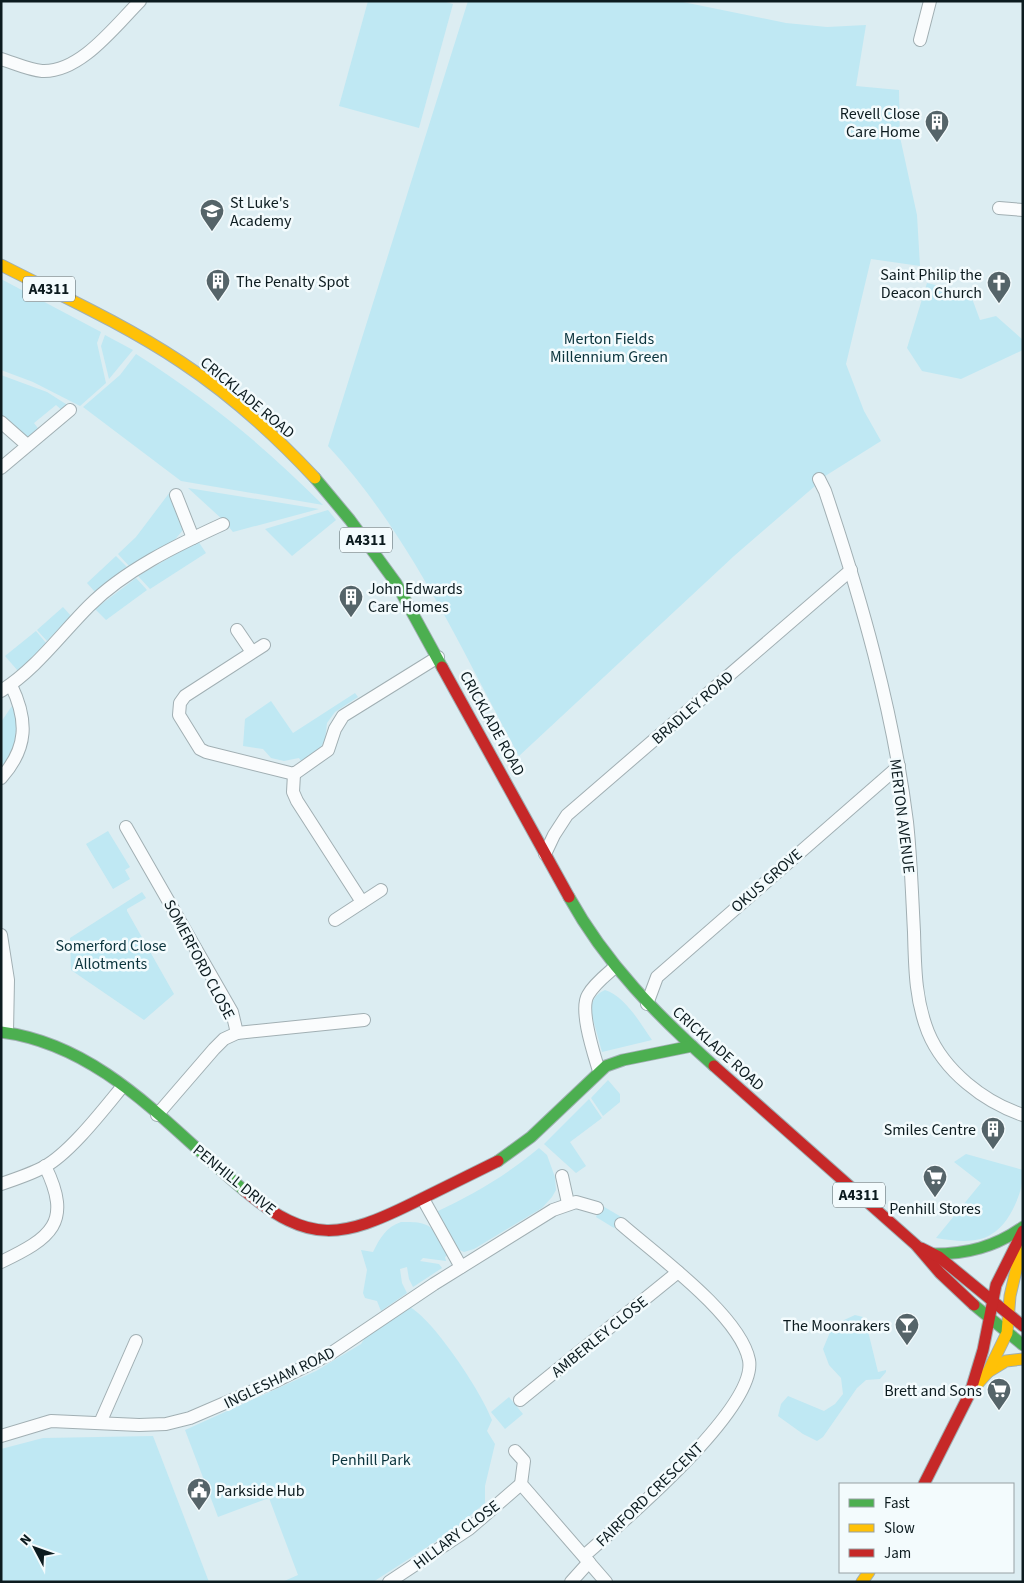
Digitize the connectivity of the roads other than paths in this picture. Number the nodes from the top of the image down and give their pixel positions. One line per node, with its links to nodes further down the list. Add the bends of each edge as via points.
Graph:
1 (140, 1): 4 (street, via 97,44 68,66 41,71)
2 (930, 1): 3 (street)
3 (920, 40)
4 (1, 59)
5 (999, 208): 6 (street)
6 (1023, 210)
7 (1, 265): 20 (main road, CRICKLADE ROAD / A4311, via 150,343 202,377 248,413 319,482 362,534 396,583)
8 (70, 410): 10 (street)
9 (1, 422): 10 (street)
10 (27, 445): 11 (street)
11 (1, 468)
12 (819, 479): 16 (street, MERTON AVENUE)
13 (176, 494): 15 (street)
14 (223, 524): 15 (street)
15 (193, 538): 21 (street, via 130,574 101,595 47,653)
16 (852, 570): 22 (street, MERTON AVENUE); 26 (street, BRADLEY ROAD, via 567,816)
17 (237, 630): 19 (street)
18 (264, 645): 19 (street)
19 (252, 652): 23 (street, via 185,696 180,703 179,715 195,742 206,752)
20 (438, 657): 23 (street, via 342,716 328,750); 26 (main road, CRICKLADE ROAD / A4311)
21 (6, 688): 24 (street, via 23,713 22,736 15,760)
22 (898, 766): 32 (street, OKUS GROVE, via 657,977); 40 (street, MERTON AVENUE, via 911,865 916,992 923,1020 937,1048 960,1077 989,1100)
23 (294, 774): 28 (street, via 293,792 297,801)
24 (1, 778)
25 (126, 827): 35 (street, SOMERFORD CLOSE, via 232,1012)
26 (545, 854): 31 (main road, CRICKLADE ROAD / A4311, via 576,910)
27 (381, 890): 28 (street)
28 (362, 902): 29 (street)
29 (335, 920)
30 (1, 935): 34 (street, via 8,980)
31 (615, 967): 32 (main road, CRICKLADE ROAD / A4311); 37 (street, via 592,990 585,1003)
32 (647, 1004): 36 (main road, CRICKLADE ROAD / A4311)
33 (364, 1020): 35 (street, SOMERFORD CLOSE)
34 (4, 1032): 38 (main road, PENHILL DRIVE, via 68,1051 90,1062)
35 (237, 1033): 39 (street, SOMERFORD CLOSE, via 214,1049)
36 (692, 1046): 37 (main road, PENHILL DRIVE, via 623,1060); 49 (main road, CRICKLADE ROAD / A4311)
37 (599, 1071): 44 (main road, PENHILL DRIVE, via 506,1157)
38 (122, 1086): 39 (main road, PENHILL DRIVE); 41 (street, via 87,1128)
39 (158, 1115): 44 (main road, PENHILL DRIVE, via 258,1202 305,1227 352,1230)
40 (1023, 1115)
41 (45, 1166): 43 (street); 51 (street, via 57,1194 54,1223 43,1239 31,1248)
42 (562, 1176): 45 (street)
43 (1, 1184)
44 (423, 1199): 52 (street)
45 (568, 1203): 46 (street, via 583,1203); 52 (street)
46 (597, 1208)
47 (620, 1224): 53 (street, FAIRFORD CRESCENT)
48 (1022, 1231): 50 (main road, via 986,1249 962,1254); 54 (main road); 55 (main road, via 1021,1251 1010,1296)
49 (916, 1245): 50 (main road, CRICKLADE ROAD / A4311); 56 (main road, CRICKLADE ROAD / A4311, via 935,1270)
50 (933, 1254): 54 (main road, CRICKLADE ROAD / A4311)
51 (1, 1262)
52 (461, 1267): 65 (street, INGLESHAM ROAD, via 330,1354 233,1400 180,1422)
53 (678, 1272): 64 (street, AMBERLEY CLOSE); 70 (street, FAIRFORD CRESCENT, via 720,1313 738,1336 749,1360 748,1378 734,1403 696,1451)
54 (992, 1300): 55 (main road, CRICKLADE ROAD / A4311); 56 (main road)
55 (1010, 1316): 57 (main road, CRICKLADE ROAD / A4311); 58 (main road)
56 (988, 1318): 58 (main road, CRICKLADE ROAD / A4311); 63 (main road, via 984,1350)
57 (1023, 1326)
58 (1007, 1333): 60 (main road, CRICKLADE ROAD / A4311); 62 (main road)
59 (136, 1341): 65 (street)
60 (1023, 1345)
61 (1023, 1358): 62 (main road, via 1006,1361)
62 (988, 1372): 63 (main road)
63 (970, 1393): 68 (main road)
64 (520, 1400)
65 (100, 1423): 66 (street, INGLESHAM ROAD, via 51,1421)
66 (1, 1436)
67 (515, 1451): 69 (street, via 524,1461)
68 (925, 1483)
69 (521, 1484): 70 (street); 71 (street, HILLARY CLOSE, via 464,1533)
70 (586, 1559): 72 (street, FAIRFORD CRESCENT); 73 (street)
71 (389, 1582)
72 (571, 1582)
73 (606, 1582)

